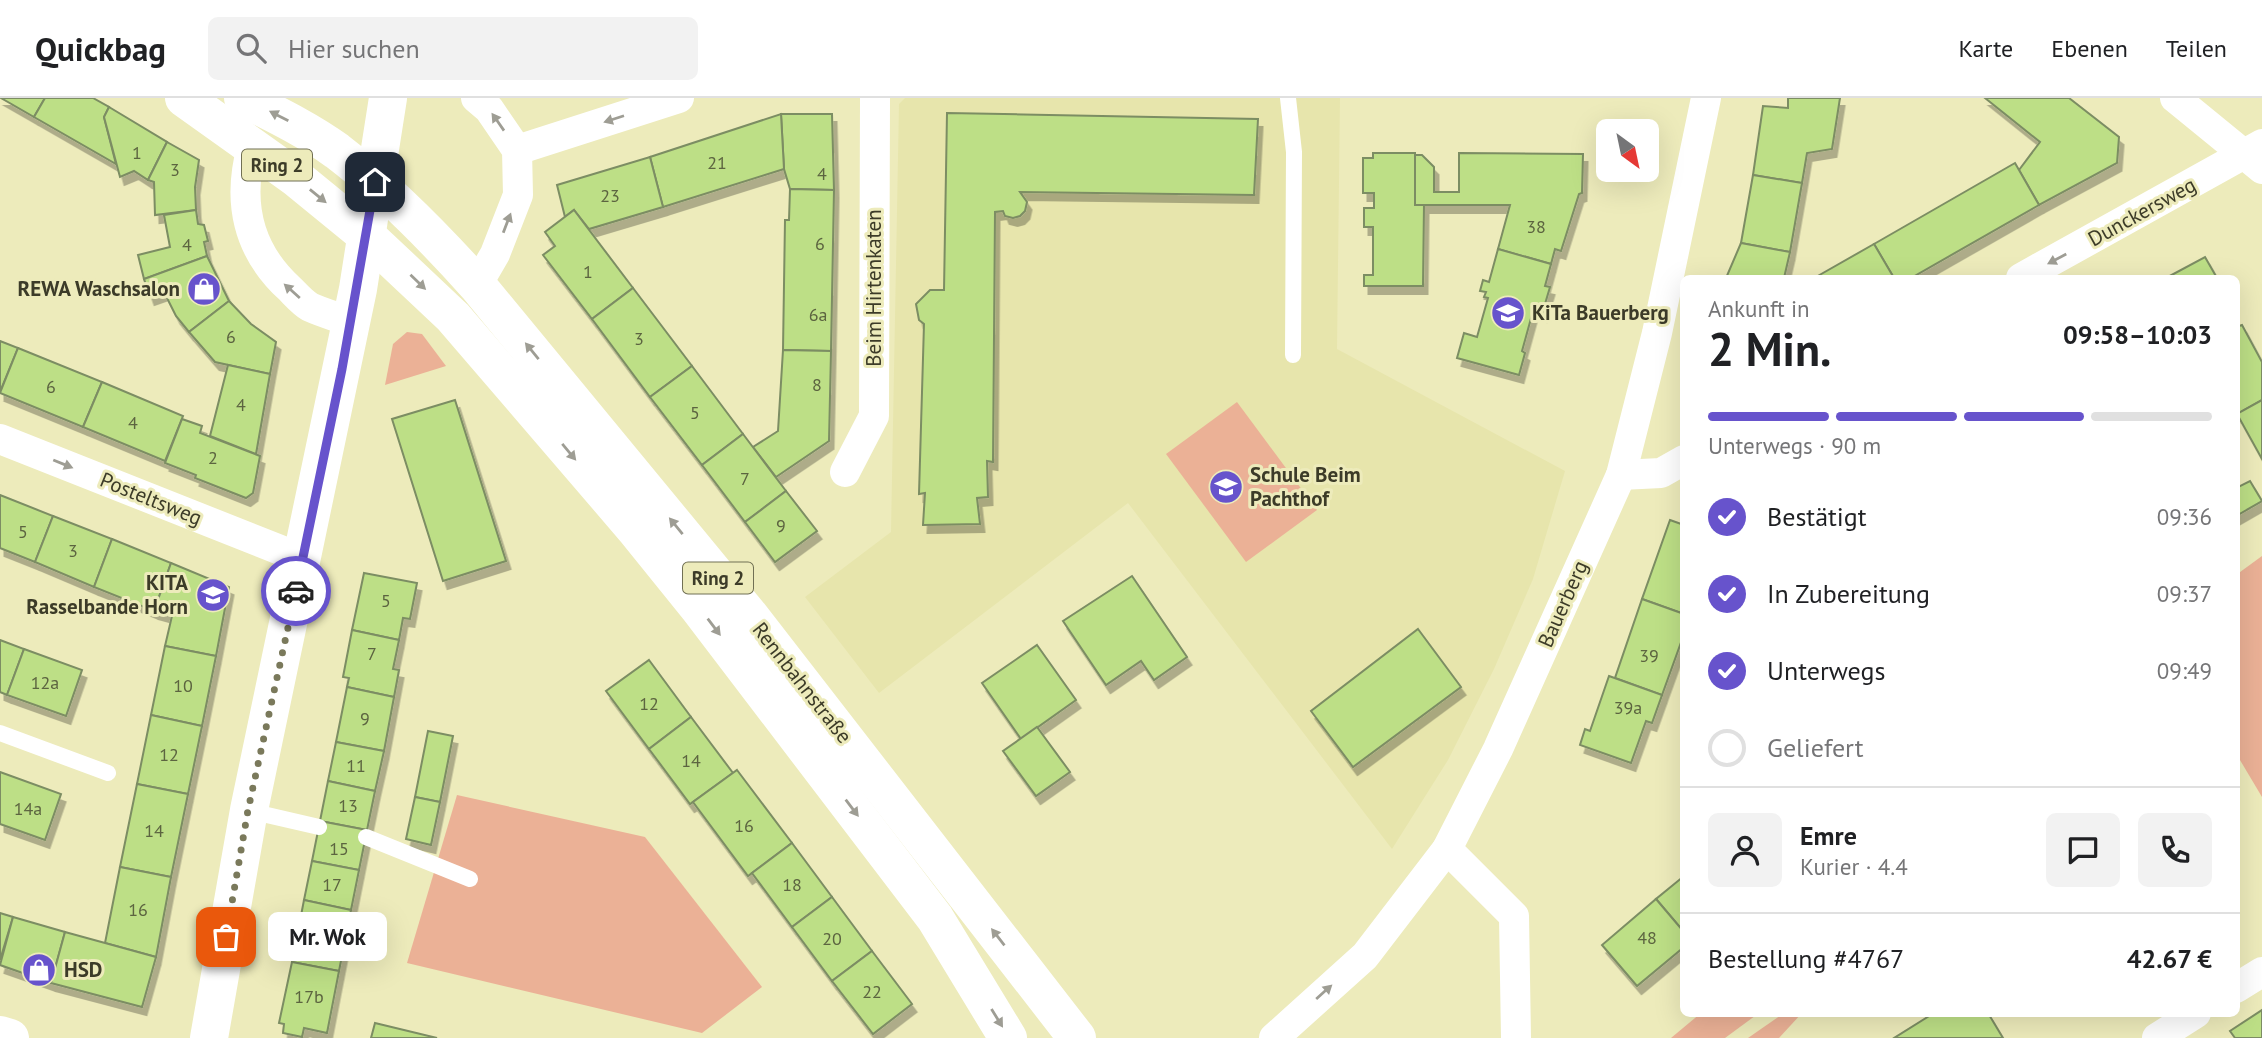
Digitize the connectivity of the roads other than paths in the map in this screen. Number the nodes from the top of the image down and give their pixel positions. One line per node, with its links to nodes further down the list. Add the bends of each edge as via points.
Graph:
1 (184, 98): 10 (main road, Ring 2)
2 (243, 98): 13 (main road, Ring 2, one-way to 2, via 286,119)
3 (387, 98): 13 (main road)
4 (476, 98): 11 (street, one-way to 4)
5 (679, 98): 11 (street, one-way to 11)
6 (875, 98): 21 (street, Beim Hirtenkaten, via 874,416)
7 (1288, 98): 18 (lane, via 1294,152)
8 (1706, 98): 22 (street, Bauerberg, via 1657,333)
9 (2175, 98): 12 (street)
10 (251, 147): 14 (main road, Ring 2, one-way to 14); 17 (street, one-way to 10, via 308,306 279,279 258,249 245,211 245,172)
11 (517, 149): 16 (street, one-way to 11, via 495,254 518,195)
12 (2256, 156): 15 (street, Dunckersweg, one-way to 15)
13 (375, 182): 14 (main road); 16 (main road, Rennbahnstraße / Ring 2)
14 (368, 236): 17 (main road); 37 (main road, Rennbahnstraße / Ring 2, one-way to 37, via 453,317 698,607 935,918)
15 (2027, 275)
16 (477, 285): 38 (main road, Rennbahnstraße / Ring 2, one-way to 16, via 749,615)
17 (351, 322): 23 (main road)
18 (1293, 355)
19 (0, 439): 23 (street, Posteltsweg, one-way to 23)
20 (1680, 462): 22 (street, via 1661,473)
21 (845, 472)
22 (1621, 475): 29 (street, Bauerberg, via 1499,749)
23 (303, 559): 26 (main road)
24 (0, 733): 25 (lane)
25 (108, 773)
26 (248, 810): 27 (lane); 36 (main road)
27 (319, 827)
28 (366, 837): 30 (lane)
29 (1447, 849): 39 (street, Bauerberg, one-way to 29, via 1365,956); 40 (street, via 1514,916)
30 (470, 879)
31 (2262, 972): 32 (street)
32 (2240, 986)
33 (2190, 1017): 41 (street)
34 (0, 1035): 35 (main road)
35 (10, 1038)
36 (209, 1038)
37 (1008, 1038)
38 (1077, 1038)
39 (1274, 1038)
40 (1516, 1038)
41 (2157, 1038)

